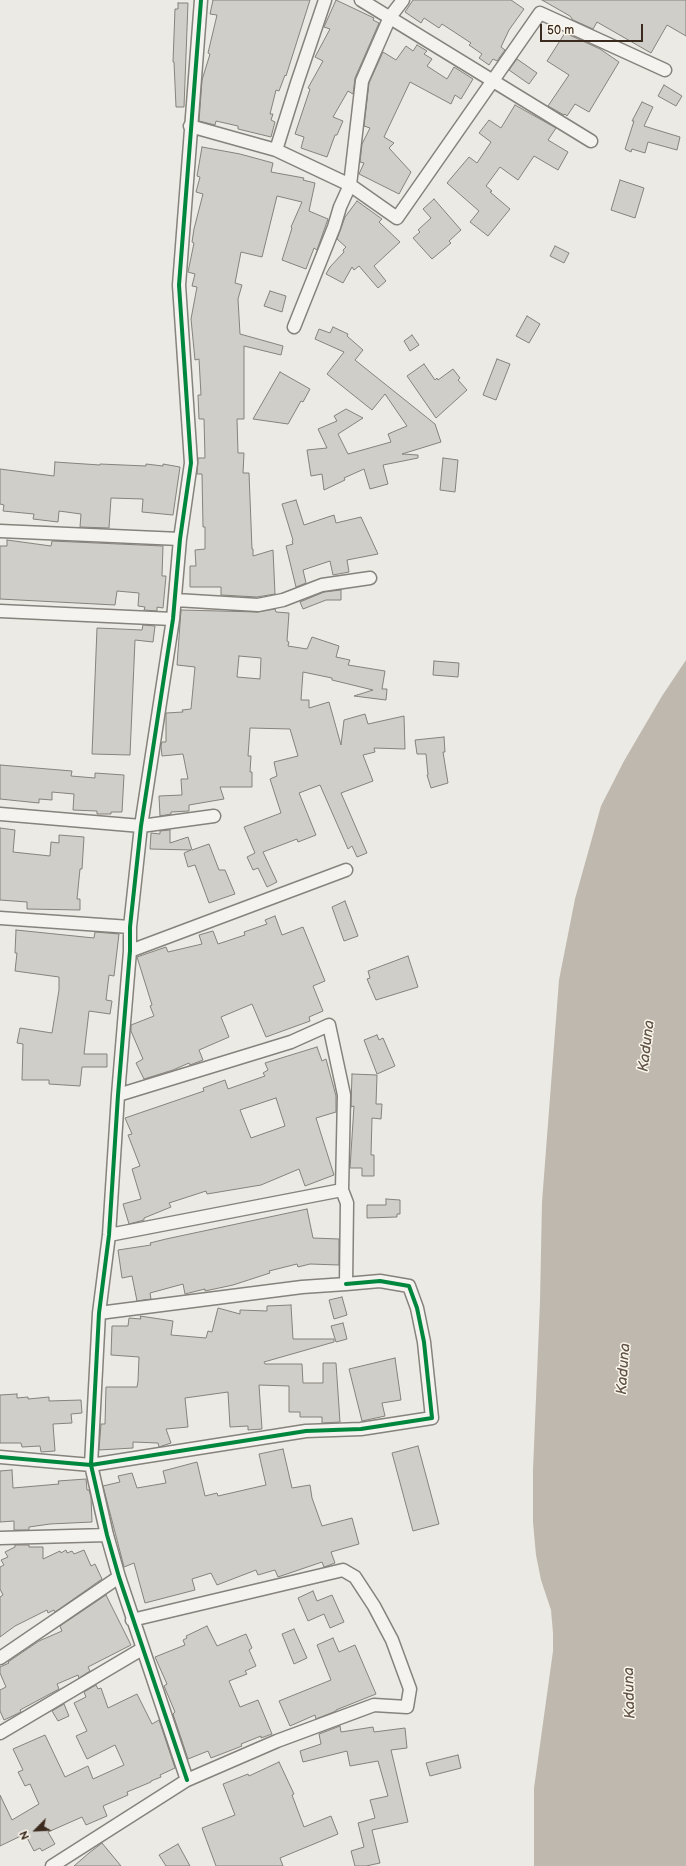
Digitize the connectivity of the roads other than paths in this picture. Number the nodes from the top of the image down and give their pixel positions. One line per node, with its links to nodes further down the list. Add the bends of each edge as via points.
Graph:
1 (201, 0): 8 (street)
2 (325, 0): 10 (street)
3 (361, 0): 5 (street)
4 (403, 0): 5 (street)
5 (390, 17): 7 (street); 11 (street, via 362,81)
6 (664, 70): 7 (street, via 540,13)
7 (492, 80): 9 (street); 11 (street, via 397,218)
8 (190, 126): 10 (street); 14 (street, via 179,285 191,463)
9 (591, 141)
10 (276, 150): 11 (street)
11 (350, 185): 12 (street)
12 (294, 327)
13 (0, 531): 14 (street)
14 (180, 539): 16 (street)
15 (370, 578): 16 (street, via 322,585 283,600 258,605)
16 (176, 600): 18 (street)
17 (0, 611): 18 (street)
18 (173, 619): 21 (street)
19 (0, 814): 21 (street)
20 (214, 816): 21 (street)
21 (141, 826): 24 (street)
22 (346, 870): 25 (street)
23 (0, 918): 24 (street)
24 (130, 928): 25 (street)
25 (130, 952): 26 (street)
26 (118, 1094): 27 (street, via 292,1042 329,1025 344,1095); 28 (street)
27 (342, 1190): 28 (street); 29 (street, via 347,1203)
28 (109, 1235): 30 (street)
29 (346, 1284): 30 (street, via 302,1287); 32 (street, via 380,1282 409,1286 418,1308 424,1342 432,1418 361,1429 306,1431)
30 (100, 1313): 32 (street)
31 (0, 1457): 32 (street)
32 (91, 1465): 33 (street)
33 (107, 1535): 34 (street); 35 (street)
34 (0, 1538)
35 (119, 1577): 36 (street); 38 (street)
36 (132, 1620): 37 (street); 40 (street, via 343,1570 355,1577 374,1606 392,1640 410,1689 408,1707 374,1705 277,1741)
37 (142, 1649): 39 (street); 40 (street)
38 (0, 1658)
39 (0, 1733)
40 (187, 1780): 41 (street)
41 (52, 1866)

